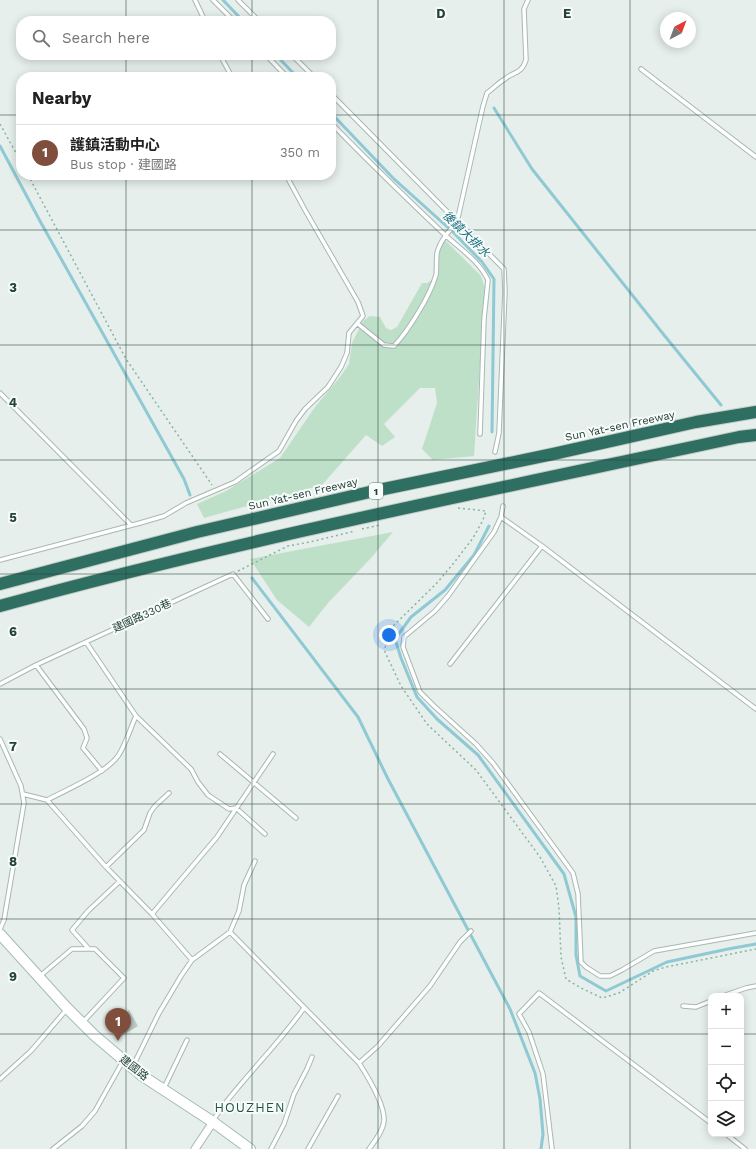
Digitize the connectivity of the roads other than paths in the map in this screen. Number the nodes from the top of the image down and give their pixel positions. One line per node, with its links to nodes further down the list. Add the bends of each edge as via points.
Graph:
1 (195, 0): 5 (lane)
2 (213, 0): 6 (lane)
3 (238, 0): 7 (lane)
4 (528, 0): 19 (lane, via 524,9 526,60 516,73 505,78 487,93)
5 (203, 16)
6 (229, 16)
7 (254, 16)
8 (223, 60): 12 (lane)
9 (271, 60): 13 (lane)
10 (297, 60): 14 (lane)
11 (641, 69): 17 (lane)
12 (229, 72)
13 (282, 72)
14 (309, 72)
15 (336, 99): 19 (lane)
16 (336, 128): 20 (lane, via 366,160)
17 (756, 157)
18 (289, 180): 21 (lane, via 358,302 363,316)
19 (456, 224): 20 (lane); 26 (lane, via 465,229 504,269 499,433)
20 (446, 234): 21 (lane, via 437,253 436,274 426,300 394,346 384,345); 24 (lane, via 467,253 488,280)
21 (358, 324): 29 (lane, via 349,333 347,353 341,367 328,387 296,421 279,451 235,482 164,516)
22 (0, 393): 29 (lane)
23 (756, 412): 32 (highway, Sun Yat-sen Freeway / 1, via 696,422 374,491 197,532)
24 (480, 434)
25 (756, 435): 33 (highway, 1, via 377,514 198,555)
26 (495, 452)
27 (503, 506): 28 (lane)
28 (501, 517): 30 (lane); 59 (lane, via 494,532 448,596 435,611 404,637 403,647 420,692 493,763 573,873 578,894 581,962 600,976 610,976 654,951)
29 (131, 525): 31 (lane)
30 (542, 546): 36 (lane); 39 (lane)
31 (0, 560)
32 (0, 584)
33 (0, 606)
34 (268, 619): 35 (lane, 建國路330巷, via 233,574)
35 (86, 642): 37 (lane, 建國路330巷); 40 (lane)
36 (450, 664)
37 (36, 665): 38 (lane, 建國路330巷); 44 (lane, via 84,729 87,738 83,748)
38 (0, 684)
39 (756, 709)
40 (136, 716): 44 (lane, via 117,757); 49 (lane, via 191,769 208,795 228,809)
41 (0, 740): 47 (lane)
42 (220, 754): 45 (lane)
43 (274, 754): 45 (lane)
44 (102, 771): 48 (lane)
45 (254, 783): 49 (lane); 50 (lane)
46 (170, 793): 53 (lane, via 150,813 144,830)
47 (23, 794): 48 (lane); 56 (lane, via 22,819)
48 (47, 800): 53 (lane)
49 (236, 808): 51 (lane); 55 (lane, via 217,837)
50 (296, 818)
51 (265, 834)
52 (255, 861): 58 (lane, via 244,884 239,911)
53 (106, 867): 54 (lane)
54 (120, 881): 55 (lane); 61 (lane, via 72,930)
55 (152, 914): 62 (lane)
56 (0, 930)
57 (471, 931): 74 (lane, via 460,942 430,986 378,1046)
58 (230, 932): 62 (lane); 69 (lane)
59 (756, 933)
60 (0, 934): 63 (street, 建國路)
61 (89, 949): 63 (lane, via 72,949); 70 (lane, via 95,949 124,978)
62 (192, 960): 75 (lane, via 159,1014)
63 (39, 977): 68 (street, 建國路)
64 (756, 986): 65 (lane)
65 (732, 993)
66 (708, 1002): 67 (lane, via 696,1007)
67 (683, 1006)
68 (67, 1008): 70 (street, 建國路); 76 (lane, via 31,1051)
69 (304, 1008): 74 (lane); 80 (lane, via 219,1110)
70 (82, 1023): 73 (street, 建國路)
71 (187, 1040): 77 (lane)
72 (312, 1058): 85 (lane)
73 (124, 1060): 75 (street, 建國路); 82 (lane, via 95,1111 82,1126)
74 (359, 1063): 87 (lane, via 382,1107 384,1121)
75 (132, 1067): 77 (street, 建國路)
76 (0, 1079)
77 (164, 1089): 80 (street, 建國路)
78 (338, 1096): 86 (lane)
79 (708, 1121): 88 (lane, via 539,993 519,1014 529,1032 543,1074)
80 (213, 1122): 83 (street); 84 (street, 建國路)
81 (730, 1137): 89 (lane)
82 (53, 1149)
83 (195, 1149)
84 (250, 1149)
85 (271, 1149)
86 (308, 1149)
87 (369, 1149)
88 (552, 1149)
89 (745, 1149)

